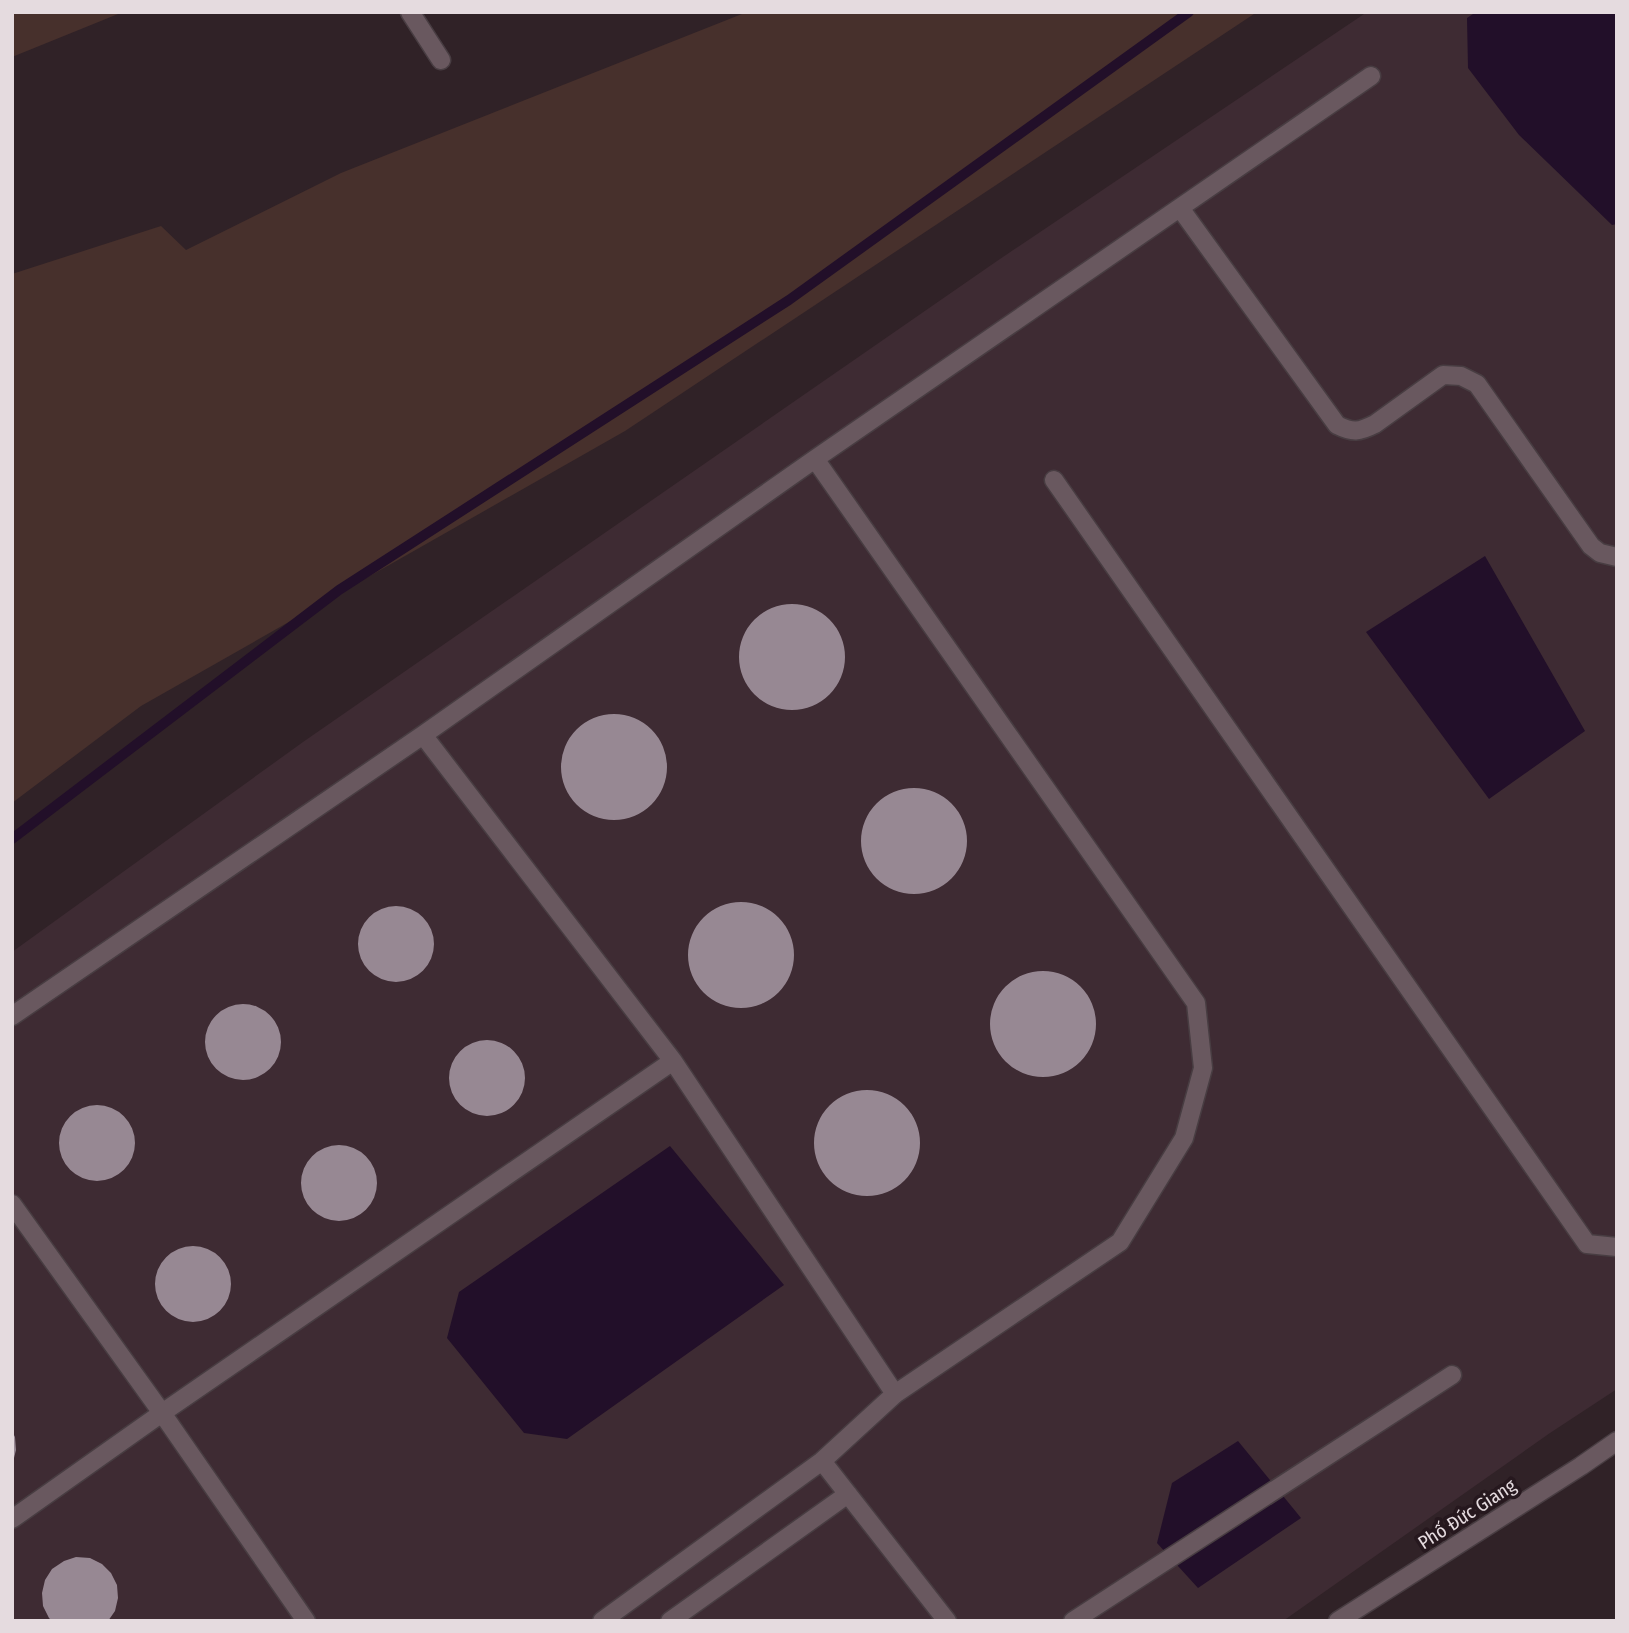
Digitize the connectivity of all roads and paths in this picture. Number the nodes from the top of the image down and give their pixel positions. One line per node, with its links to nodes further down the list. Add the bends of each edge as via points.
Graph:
1 (410, 12): 2 (street)
2 (441, 60)
3 (1371, 76): 4 (street)
4 (1180, 208): 5 (street); 7 (street, via 1337,425 1350,432 1363,430 1443,375 1461,376 1477,384 1591,546)
5 (815, 459): 8 (street); 14 (street, via 1196,1003 1203,1068 1184,1138 1120,1242)
6 (1054, 480): 12 (street, via 1587,1244)
7 (1617, 557)
8 (423, 736): 9 (street); 10 (street)
9 (12, 1016)
10 (673, 1061): 14 (street); 15 (street)
11 (12, 1204): 15 (street)
12 (1617, 1247)
13 (1452, 1376): 24 (street)
14 (895, 1394): 17 (street)
15 (162, 1413): 19 (street); 20 (street)
16 (1617, 1441): 25 (street, Phố Đức Giang)
17 (822, 1461): 18 (street); 21 (street)
18 (848, 1494): 22 (street); 23 (street)
19 (12, 1519)
20 (306, 1621)
21 (602, 1621)
22 (670, 1621)
23 (947, 1621)
24 (1073, 1621)
25 (1338, 1621)

